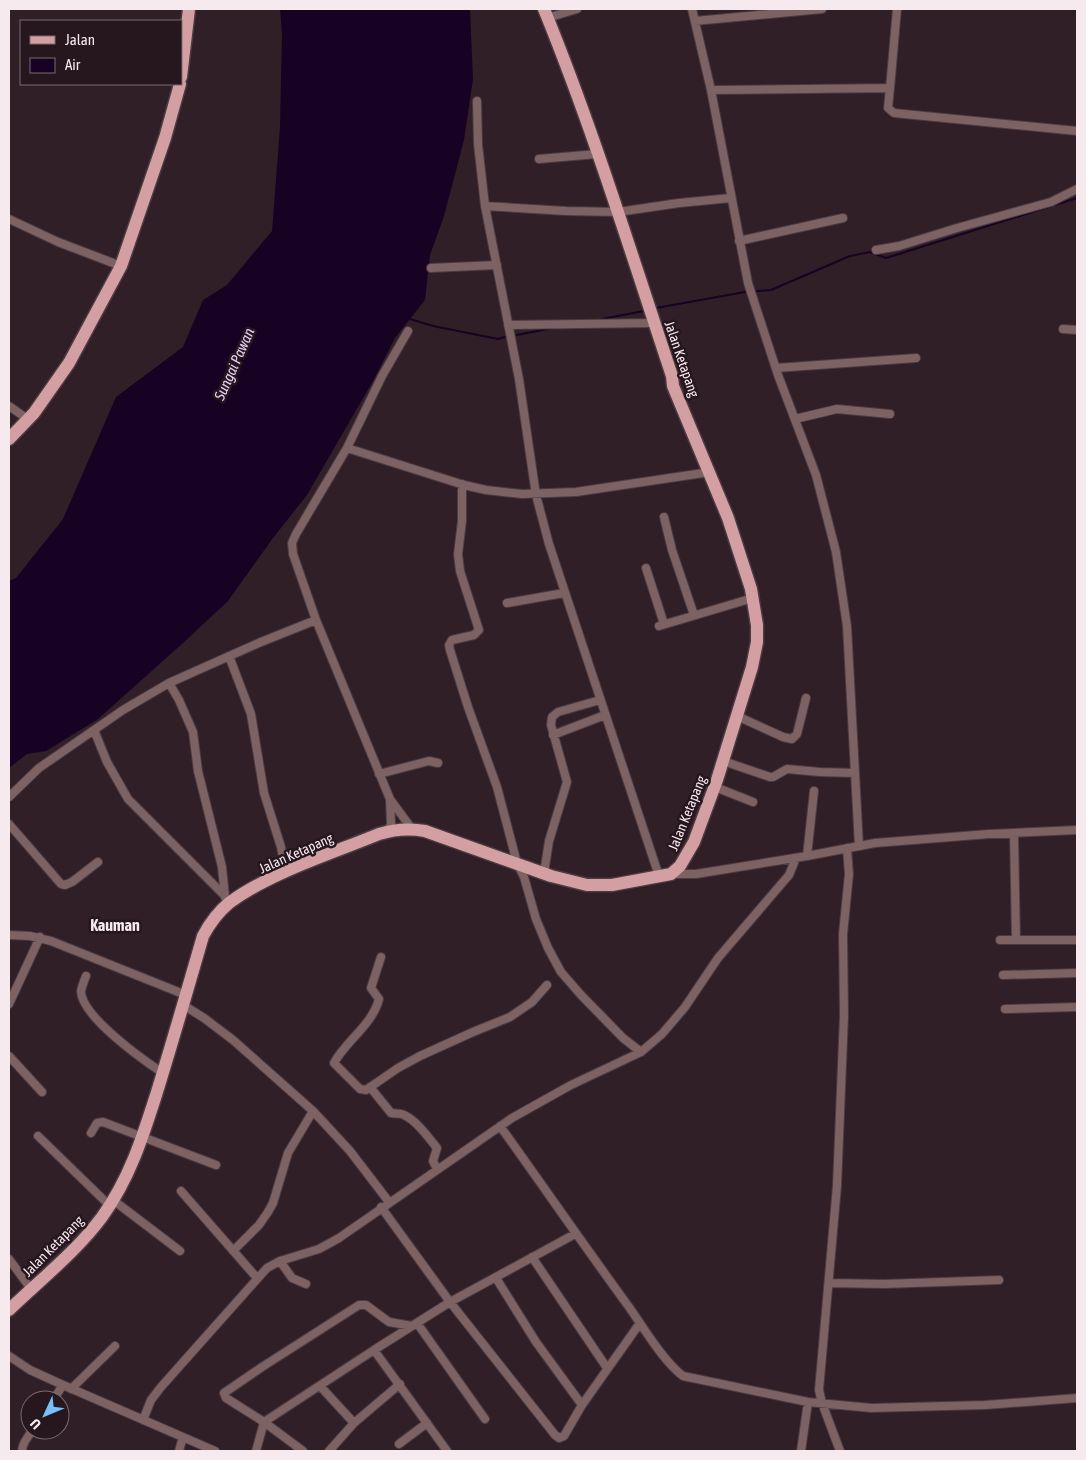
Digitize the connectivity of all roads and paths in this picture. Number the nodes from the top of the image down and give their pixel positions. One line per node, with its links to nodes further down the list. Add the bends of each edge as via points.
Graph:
1 (189, 9): 8 (main road)
2 (577, 9): 6 (street)
3 (692, 9): 7 (street)
4 (822, 9): 7 (street)
5 (898, 9): 10 (street)
6 (545, 13): 14 (main road, Jalan Ketapang)
7 (695, 21): 11 (street)
8 (182, 68)
9 (180, 85): 25 (main road)
10 (890, 88): 11 (street); 13 (street, via 888,108 894,113)
11 (710, 90): 17 (street)
12 (477, 101): 18 (street, via 478,144)
13 (1077, 131)
14 (597, 154): 15 (street); 19 (main road, Jalan Ketapang)
15 (539, 159)
16 (1077, 189): 23 (street, via 1051,202)
17 (731, 198): 19 (street); 22 (street)
18 (486, 206): 19 (street); 24 (street)
19 (618, 212): 27 (main road, Jalan Ketapang)
20 (843, 218): 22 (street)
21 (9, 219): 25 (street)
22 (739, 241): 33 (street, via 748,283)
23 (876, 250)
24 (497, 265): 26 (street); 28 (street)
25 (121, 266): 37 (main road, via 69,364)
26 (431, 268)
27 (654, 323): 28 (street); 40 (main road, Jalan Ketapang, via 672,381)
28 (508, 324): 42 (street)
29 (408, 330): 39 (street)
30 (1062, 330): 31 (street)
31 (1077, 330)
32 (916, 358): 33 (street)
33 (776, 368): 36 (street)
34 (9, 406): 37 (street)
35 (890, 414): 36 (street, via 837,410)
36 (795, 419): 60 (street, via 825,506 840,573 847,626)
37 (29, 420): 38 (main road)
38 (9, 439)
39 (347, 448): 41 (street); 49 (street, via 292,543)
40 (710, 472): 42 (street); 46 (main road, Jalan Ketapang)
41 (462, 484): 42 (street, via 505,493); 77 (street, via 458,554 460,571 479,630 474,635 452,640 449,645 497,787)
42 (536, 495): 45 (street)
43 (664, 517): 48 (street)
44 (646, 568): 48 (street, via 661,625)
45 (564, 593): 47 (street); 53 (street)
46 (753, 598): 48 (street); 55 (main road, Jalan Ketapang, via 757,642)
47 (507, 603)
48 (694, 615)
49 (316, 620): 50 (street); 61 (street)
50 (229, 656): 51 (street); 78 (street, via 251,714 264,794)
51 (169, 683): 56 (street); 81 (street, via 193,732 198,772)
52 (806, 698): 55 (street, via 797,734 792,738)
53 (600, 700): 54 (street); 57 (street, via 555,714 551,720)
54 (606, 715): 57 (street); 80 (street)
55 (737, 716): 58 (main road, Jalan Ketapang)
56 (94, 730): 64 (street, via 39,768); 81 (street, via 128,799)
57 (554, 735): 79 (street, via 568,782 549,841)
58 (723, 761): 60 (street, via 770,777 787,768); 62 (main road, Jalan Ketapang)
59 (438, 762): 61 (street, via 430,761)
60 (855, 773): 72 (street)
61 (379, 774): 65 (street)
62 (715, 787): 66 (street); 80 (main road, Jalan Ketapang, via 688,854 678,869)
63 (814, 791): 74 (street)
64 (9, 797)
65 (390, 799): 68 (street); 70 (street, via 391,824)
66 (753, 802)
67 (9, 824): 76 (street, via 61,884 72,882)
68 (412, 829): 70 (main road, Jalan Ketapang); 77 (main road, Jalan Ketapang)
69 (1077, 830): 71 (street)
70 (388, 831): 78 (main road, Jalan Ketapang)
71 (1014, 834): 72 (street); 85 (street)
72 (860, 846): 73 (street)
73 (847, 848): 74 (street); 122 (street, via 849,874 843,934 841,1114)
74 (807, 856): 75 (street)
75 (796, 858): 80 (street, via 696,874); 97 (street, via 789,875 718,958 681,1012)
76 (98, 862)
77 (517, 862): 79 (main road, Jalan Ketapang); 97 (street, via 536,919 561,972 586,1001)
78 (286, 872): 81 (main road, Jalan Ketapang)
79 (544, 873): 80 (main road, Jalan Ketapang, via 576,883 600,886)
80 (665, 875)
81 (227, 900): 93 (main road, Jalan Ketapang, via 203,936)
82 (9, 936): 83 (street)
83 (40, 938): 92 (street); 93 (street, via 77,951)
84 (1000, 940): 85 (street)
85 (1016, 940): 86 (street)
86 (1077, 940)
87 (381, 957): 100 (street, via 371,988 379,999 377,1005 334,1064 357,1088 364,1090)
88 (1077, 973): 89 (street)
89 (1003, 975)
90 (86, 976): 99 (street, via 82,993 88,1008 125,1046)
91 (547, 985): 100 (street, via 532,1002 510,1017 420,1056)
92 (11, 994): 94 (street)
93 (185, 1000): 99 (main road, Jalan Ketapang); 102 (street)
94 (9, 1004)
95 (1077, 1007): 96 (street)
96 (1005, 1009)
97 (640, 1052): 103 (street, via 571,1085)
98 (9, 1056): 101 (street)
99 (163, 1073): 106 (main road, Jalan Ketapang)
100 (370, 1087): 108 (street, via 392,1113 413,1121 432,1142 436,1148 433,1161)
101 (42, 1092)
102 (314, 1111): 110 (street); 114 (street, via 288,1152 268,1212)
103 (500, 1126): 108 (street); 113 (street)
104 (91, 1133): 106 (street, via 101,1122)
105 (38, 1136): 111 (street)
106 (142, 1139): 107 (street); 111 (main road, Jalan Ketapang, via 128,1175)
107 (216, 1165)
108 (437, 1168): 110 (street)
109 (181, 1191): 114 (street)
110 (389, 1202): 112 (street)
111 (112, 1203): 115 (street); 124 (main road, Jalan Ketapang, via 90,1234)
112 (382, 1207): 118 (street, via 339,1238); 125 (street)
113 (575, 1234): 116 (street); 127 (street)
114 (233, 1251): 119 (street)
115 (180, 1252)
116 (532, 1257): 120 (street); 132 (street)
117 (9, 1259): 124 (street)
118 (280, 1261): 119 (street); 123 (street, via 292,1278)
119 (257, 1278): 142 (street, via 161,1387 151,1400)
120 (496, 1278): 125 (street); 140 (street, via 536,1342)
121 (1000, 1280): 122 (street)
122 (830, 1283): 139 (street, via 819,1390)
123 (306, 1284)
124 (31, 1289): 126 (main road, Jalan Ketapang)
125 (450, 1302): 128 (street); 140 (street, via 559,1438 564,1436)
126 (9, 1310)
127 (640, 1323): 132 (street); 138 (street, via 684,1376)
128 (415, 1324): 130 (street); 141 (street); 143 (street, via 389,1322 366,1305 359,1306 224,1393 226,1398)
129 (115, 1346): 135 (street)
130 (374, 1350): 133 (street); 134 (street)
131 (9, 1356): 135 (street)
132 (606, 1368): 140 (street)
133 (400, 1384): 144 (street); 145 (street)
134 (320, 1386): 143 (street); 145 (street)
135 (67, 1387): 136 (street); 142 (street)
136 (64, 1390)
137 (1077, 1398): 139 (street, via 921,1408 871,1408)
138 (808, 1402): 139 (street); 154 (street)
139 (822, 1403): 155 (street)
140 (582, 1405)
141 (486, 1419)
142 (143, 1420): 146 (street)
143 (264, 1422): 150 (street); 151 (street)
144 (427, 1423): 147 (street); 153 (street)
145 (354, 1424): 152 (street)
146 (183, 1437): 148 (street); 149 (street)
147 (399, 1444)
148 (179, 1451)
149 (216, 1451)
150 (256, 1451)
151 (303, 1451)
152 (329, 1451)
153 (447, 1451)
154 (800, 1451)
155 (840, 1451)

